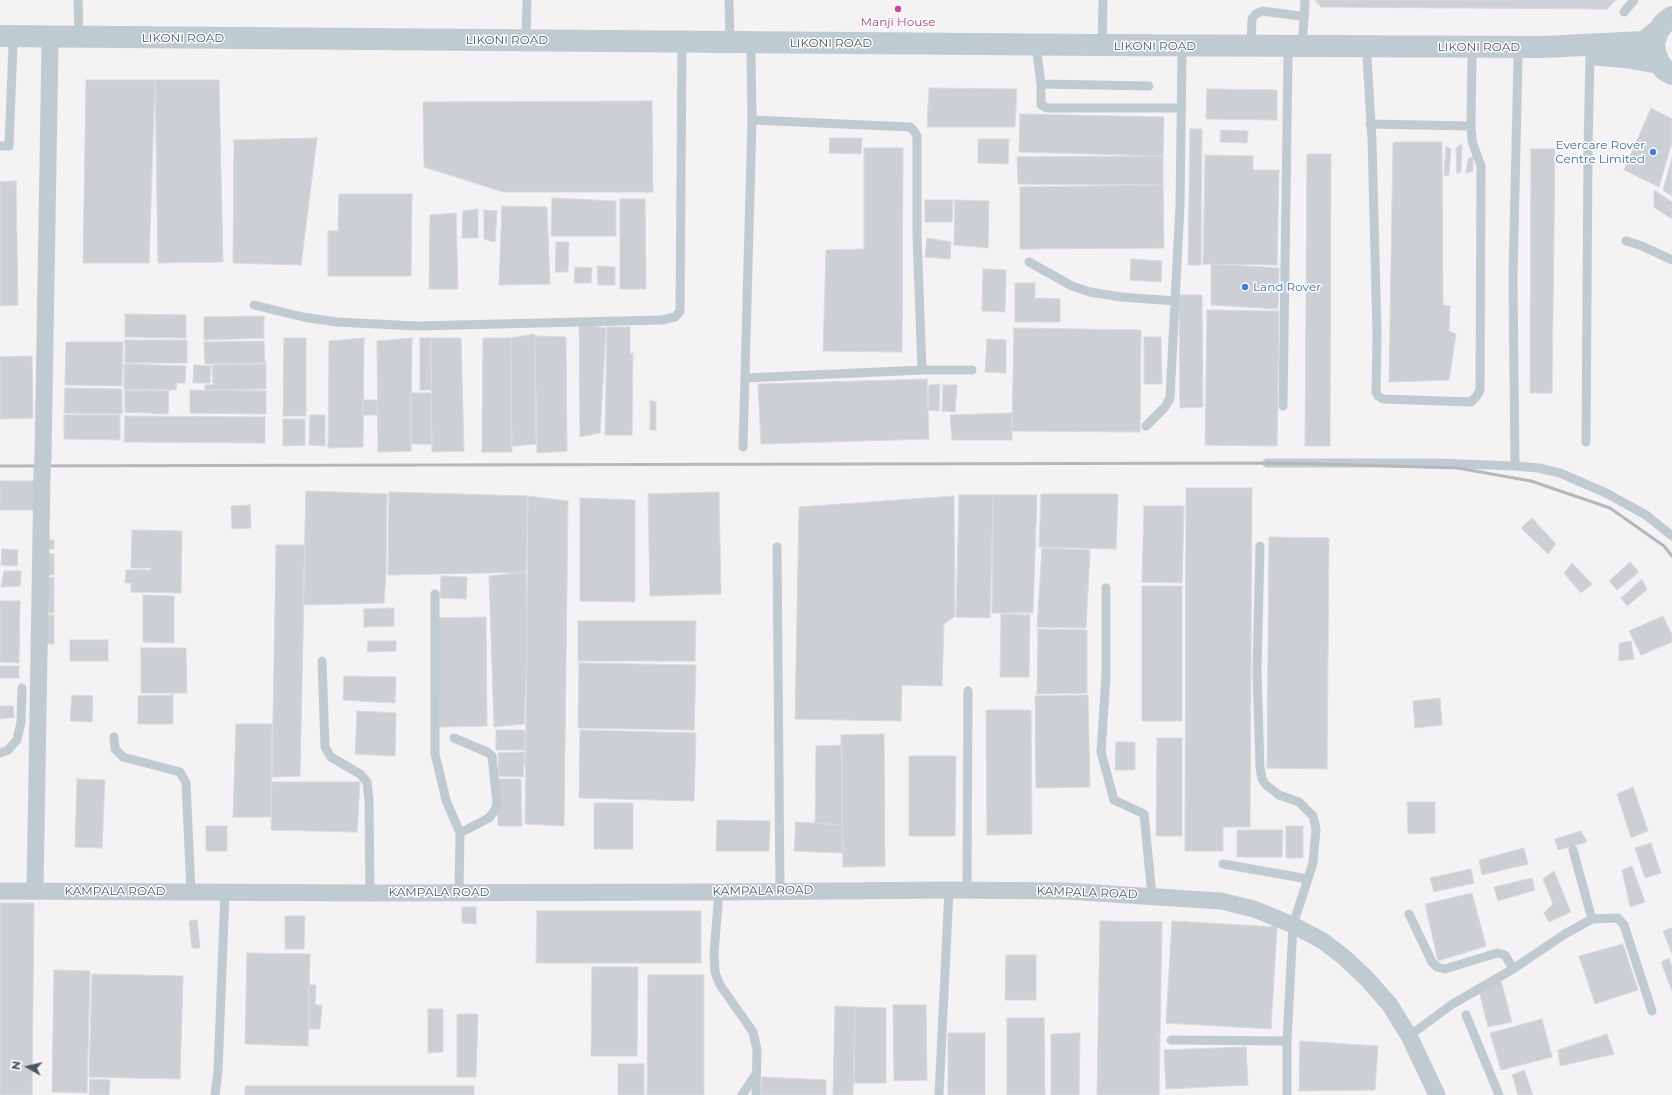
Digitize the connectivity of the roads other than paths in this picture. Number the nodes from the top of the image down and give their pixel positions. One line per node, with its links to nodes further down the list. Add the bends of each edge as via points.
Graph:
1 (78, 0): 10 (lane)
2 (527, 0): 14 (lane)
3 (730, 0): 13 (lane)
4 (1103, 0): 16 (lane)
5 (1305, 0): 8 (lane)
6 (1634, 0): 7 (lane)
7 (1624, 12)
8 (1304, 19): 17 (lane, via 1295,14 1262,11 1256,14 1252,19); 20 (lane)
9 (1668, 20): 20 (street, LIKONI ROAD, via 1644,42 1542,47); 27 (street, via 1654,44 1654,52)
10 (79, 37): 11 (street, LIKONI ROAD); 12 (street, LIKONI ROAD)
11 (4, 42): 15 (street, LIKONI ROAD); 34 (lane, via 9,146)
12 (131, 42): 14 (street, LIKONI ROAD); 15 (street, LIKONI ROAD)
13 (730, 42): 14 (street, LIKONI ROAD); 16 (street, LIKONI ROAD)
14 (526, 44): 18 (street, LIKONI ROAD)
15 (50, 46): 67 (street)
16 (1102, 46): 17 (street, LIKONI ROAD)
17 (1251, 46): 20 (street, LIKONI ROAD)
18 (682, 48): 19 (street, LIKONI ROAD); 39 (lane, via 680,311 676,317 661,320 417,326 336,322)
19 (752, 49): 21 (street, LIKONI ROAD); 31 (lane)
20 (1295, 52): 22 (street, LIKONI ROAD); 24 (street, LIKONI ROAD); 43 (lane)
21 (1037, 53): 22 (street, LIKONI ROAD); 28 (lane)
22 (1182, 55): 30 (lane)
23 (1590, 55): 26 (street, LIKONI ROAD); 27 (street, LIKONI ROAD, via 1625,57); 45 (lane)
24 (1366, 57): 25 (street, LIKONI ROAD); 32 (lane)
25 (1472, 58): 26 (street, LIKONI ROAD); 33 (lane)
26 (1518, 59): 48 (lane, via 1513,278)
27 (1666, 69)
28 (1041, 84): 29 (lane); 30 (lane, via 1041,105 1047,108)
29 (1148, 86)
30 (1181, 108): 38 (lane, via 1180,205)
31 (752, 120): 40 (lane, via 910,127 914,130 917,136 917,235); 42 (lane)
32 (1370, 124): 33 (lane); 33 (lane, via 1377,333 1376,392 1383,399 1471,402 1480,390 1481,166 1472,141)
33 (1470, 126)
34 (0, 146)
35 (1626, 241): 36 (lane)
36 (1672, 260)
37 (1029, 262): 38 (lane, via 1072,286 1090,292 1121,297)
38 (1175, 300): 44 (lane, via 1170,398 1165,408)
39 (254, 305)
40 (922, 370): 41 (lane); 42 (lane)
41 (972, 370)
42 (746, 378): 46 (lane)
43 (1283, 406)
44 (1146, 426)
45 (1586, 442)
46 (744, 447)
47 (1268, 463): 48 (lane, via 1436,463)
48 (1515, 466): 49 (lane, via 1560,473 1606,493 1646,515)
49 (1672, 536)
50 (1260, 546): 63 (lane, via 1260,767 1266,785 1279,795 1299,802 1313,816 1316,836)
51 (777, 547): 68 (lane)
52 (1106, 588): 74 (lane, via 1106,676 1101,752 1114,800 1144,814)
53 (435, 594): 60 (lane, via 435,754 446,800)
54 (322, 661): 73 (lane, via 325,747 331,757 360,774 367,782)
55 (22, 688): 59 (lane, via 21,722 17,740 8,750)
56 (968, 691): 65 (lane)
57 (114, 737): 69 (lane, via 115,749 123,757 180,772 186,783)
58 (454, 738): 60 (lane, via 492,756 497,803 489,818)
59 (0, 753)
60 (460, 833): 71 (lane)
61 (1573, 850): 76 (lane)
62 (1223, 864): 63 (lane)
63 (1308, 879): 77 (lane)
64 (949, 890): 65 (street, KAMPALA ROAD); 68 (street, KAMPALA ROAD); 88 (lane)
65 (967, 890): 74 (street, KAMPALA ROAD, via 1065,891)
66 (0, 891): 67 (street, KAMPALA ROAD)
67 (35, 891): 69 (street, KAMPALA ROAD)
68 (780, 891): 72 (street, KAMPALA ROAD)
69 (191, 892): 70 (street, KAMPALA ROAD)
70 (225, 892): 73 (street, KAMPALA ROAD); 85 (lane)
71 (459, 892): 72 (street, KAMPALA ROAD); 73 (street, KAMPALA ROAD)
72 (719, 892): 84 (lane, via 715,972 720,985 752,1032 757,1050)
73 (370, 893)
74 (1152, 896): 77 (street, KAMPALA ROAD, via 1221,901 1254,909)
75 (1409, 914): 78 (lane, via 1436,967 1445,969 1497,953 1505,955)
76 (1592, 919): 78 (lane); 79 (lane, via 1618,918 1624,925)
77 (1293, 925): 81 (street, KAMPALA ROAD, via 1323,941 1367,979 1390,1005); 83 (lane)
78 (1513, 969): 81 (lane, via 1451,1005)
79 (1652, 1011)
80 (1466, 1014): 91 (lane)
81 (1409, 1036): 90 (street, KAMPALA ROAD)
82 (1171, 1040): 83 (lane)
83 (1287, 1041): 89 (lane)
84 (756, 1074): 86 (lane); 87 (lane)
85 (215, 1095)
86 (742, 1095)
87 (756, 1095)
88 (939, 1095)
89 (1287, 1095)
90 (1436, 1095)
91 (1499, 1095)

